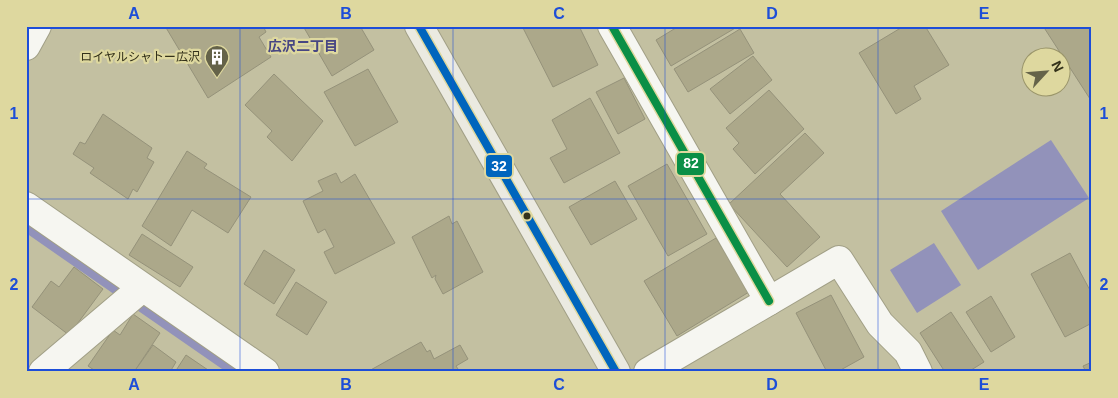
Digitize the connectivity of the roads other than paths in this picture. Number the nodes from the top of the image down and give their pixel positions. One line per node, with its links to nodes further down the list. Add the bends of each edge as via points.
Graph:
1 (37, 26): 4 (street)
2 (419, 26): 10 (street)
3 (612, 26): 7 (street)
4 (26, 46)
5 (26, 206): 6 (street)
6 (142, 288): 8 (street); 9 (street)
7 (768, 301): 11 (street); 12 (street, via 839,260 880,324 908,352)
8 (43, 372)
9 (265, 372)
10 (616, 372)
11 (648, 372)
12 (918, 372)

